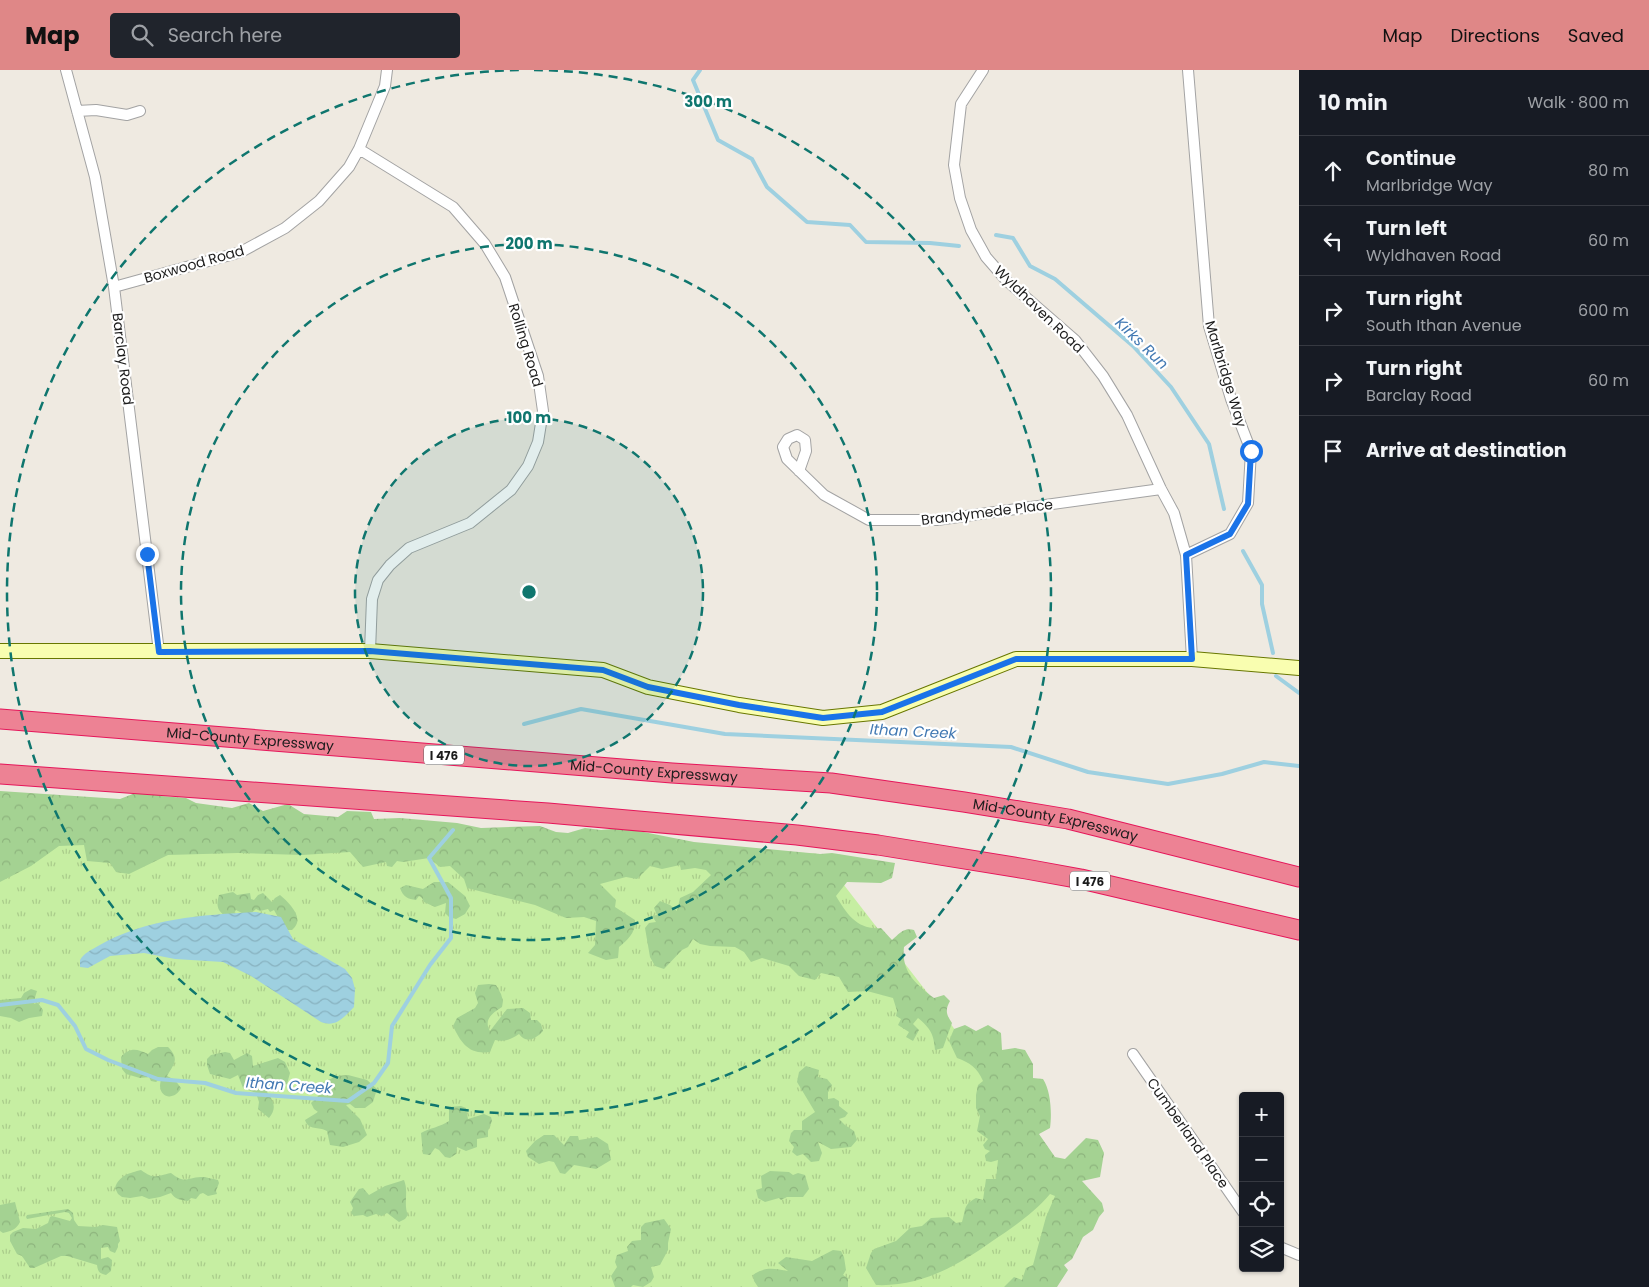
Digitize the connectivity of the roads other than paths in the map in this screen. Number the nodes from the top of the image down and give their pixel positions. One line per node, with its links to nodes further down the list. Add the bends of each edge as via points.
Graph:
1 (66, 70): 5 (street, Barclay Road)
2 (387, 70): 7 (street, Boxwood Road, via 385,86)
3 (983, 70): 10 (street, Wyldhaven Road, via 961,104 954,165 960,198 971,230 986,257 1006,280 1075,340 1103,376 1127,415)
4 (1188, 70): 11 (street, Marlbridge Way, via 1209,326 1251,451 1248,504 1230,534)
5 (77, 111): 6 (street, via 96,110 127,115); 8 (street, Barclay Road, via 95,177)
6 (140, 111)
7 (359, 149): 8 (street, Boxwood Road, via 349,167 318,201 285,228 241,252); 13 (street, Rolling Road, via 453,207 485,244 505,277 538,376 542,411 538,442 528,466 511,490 470,523 409,548 378,580 372,599)
8 (114, 287): 14 (street, Barclay Road)
9 (799, 471): 10 (street, Brandymede Place, via 824,495 869,520 937,520)
10 (1161, 489): 11 (street, Wyldhaven Road, via 1174,513)
11 (1186, 555): 15 (street, Wyldhaven Road)
12 (0, 650): 14 (street)
13 (370, 651): 14 (street); 15 (street, via 603,670 648,687 823,718 882,712 1016,659)
14 (159, 652)
15 (1192, 659): 16 (street)
16 (1299, 668)
17 (0, 719): 19 (highway, Mid-County Expressway / I 476, via 831,783 1068,819)
18 (0, 774): 20 (highway, I 476, via 548,813 824,838 1063,876)
19 (1299, 877)
20 (1299, 930)
21 (1133, 1054): 22 (street, Cumberland Place)
22 (1239, 1206)
23 (1284, 1249): 24 (street)
24 (1299, 1256)

